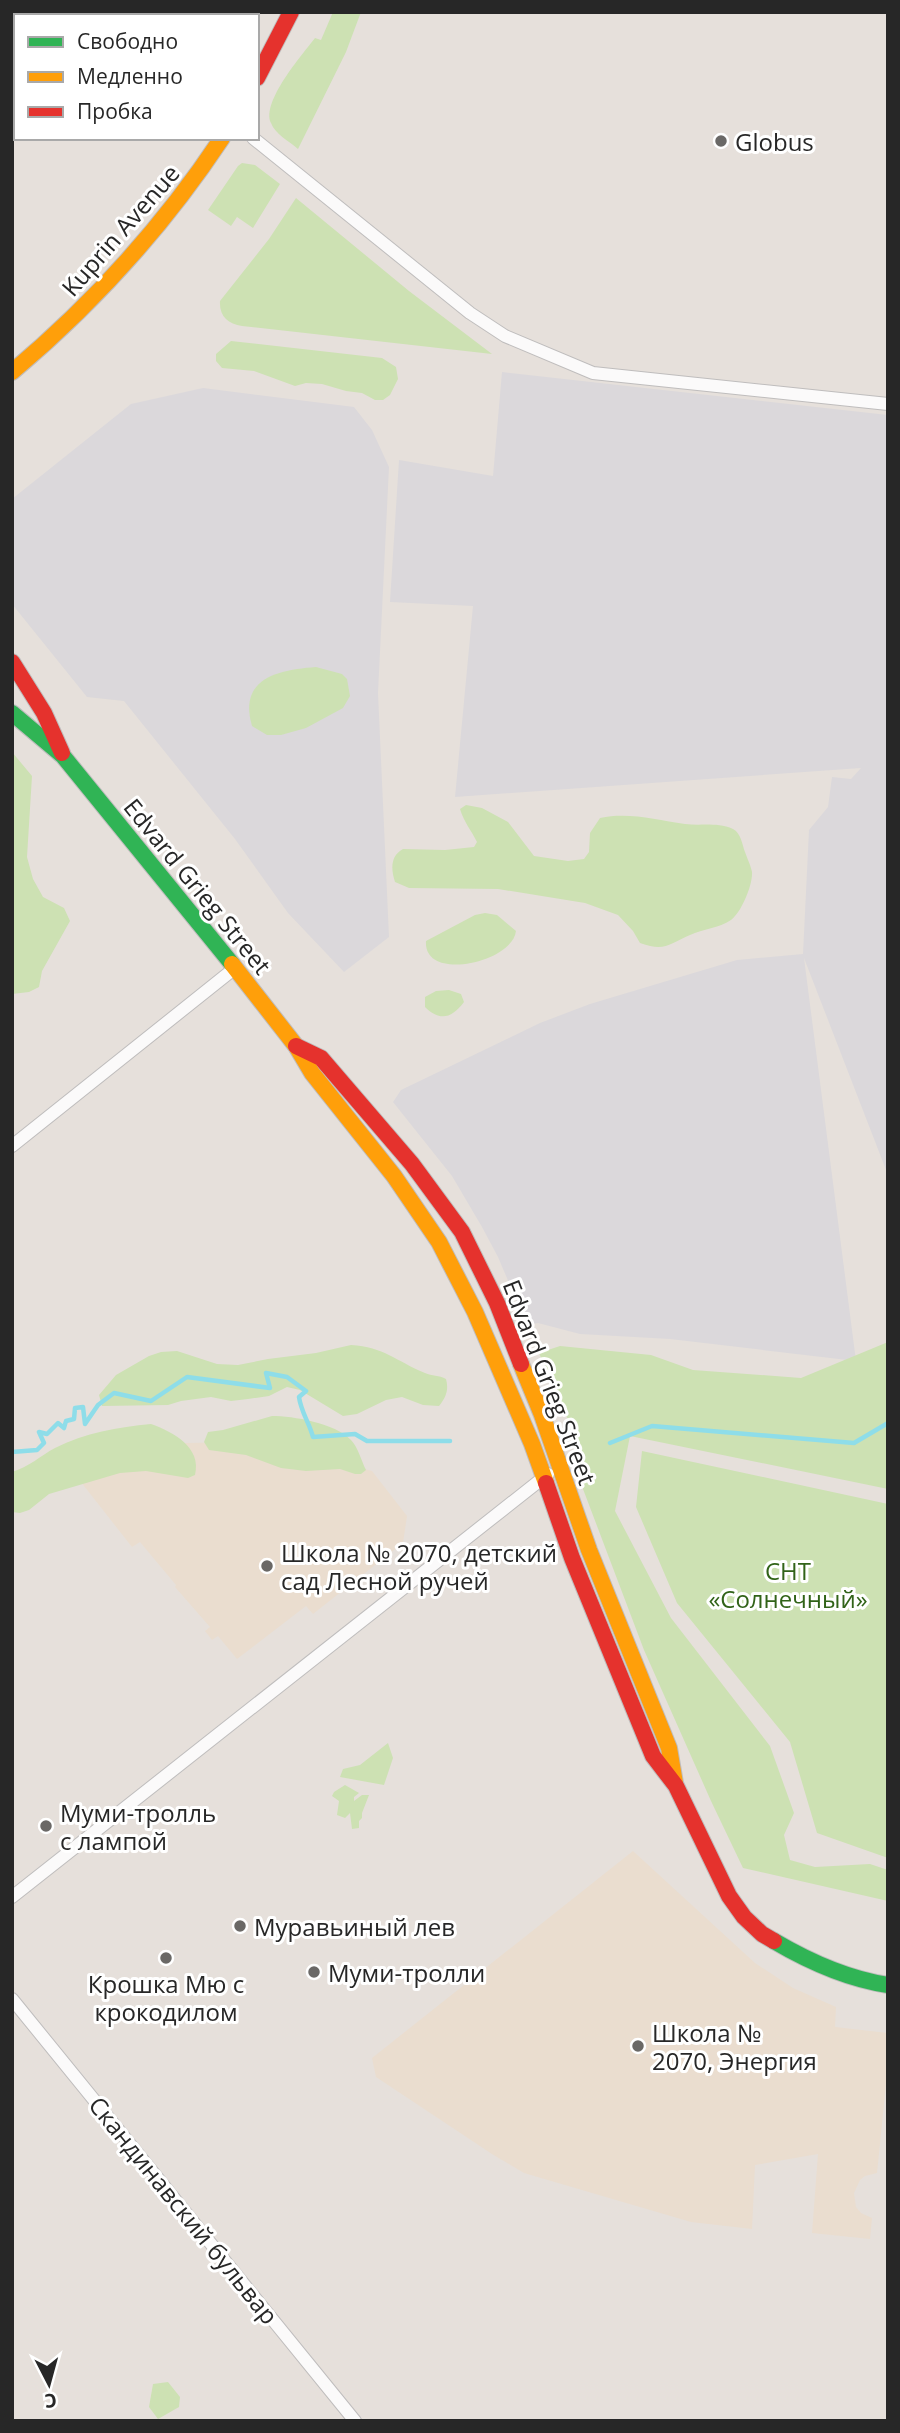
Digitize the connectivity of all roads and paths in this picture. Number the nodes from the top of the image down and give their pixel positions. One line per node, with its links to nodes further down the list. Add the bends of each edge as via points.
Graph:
1 (291, 12): 2 (street)
2 (259, 74)
3 (221, 140): 5 (street, Kuprin Avenue, via 116,276)
4 (255, 140): 6 (street, via 505,337 593,373)
5 (12, 372)
6 (888, 404)
7 (12, 662): 9 (street, Edvard Grieg Street)
8 (12, 713): 9 (street, Edvard Grieg Street)
9 (64, 756): 10 (street, Edvard Grieg Street)
10 (235, 968): 11 (street, Edvard Grieg Street); 12 (street)
11 (296, 1046): 13 (street, Edvard Grieg Street, via 321,1058 412,1164 461,1232 498,1303); 14 (street, Edvard Grieg Street, via 439,1242 475,1312)
12 (12, 1146)
13 (560, 1466): 14 (street); 15 (street, Edvard Grieg Street, via 589,1550 670,1748)
14 (543, 1477): 15 (street, Edvard Grieg Street, via 653,1756); 16 (street)
15 (676, 1786): 17 (street, Edvard Grieg Street, via 729,1896 744,1917 783,1947 823,1966)
16 (12, 1897)
17 (888, 1985)
18 (12, 1999): 19 (street, Скандинавский бульвар)
19 (355, 2421)

